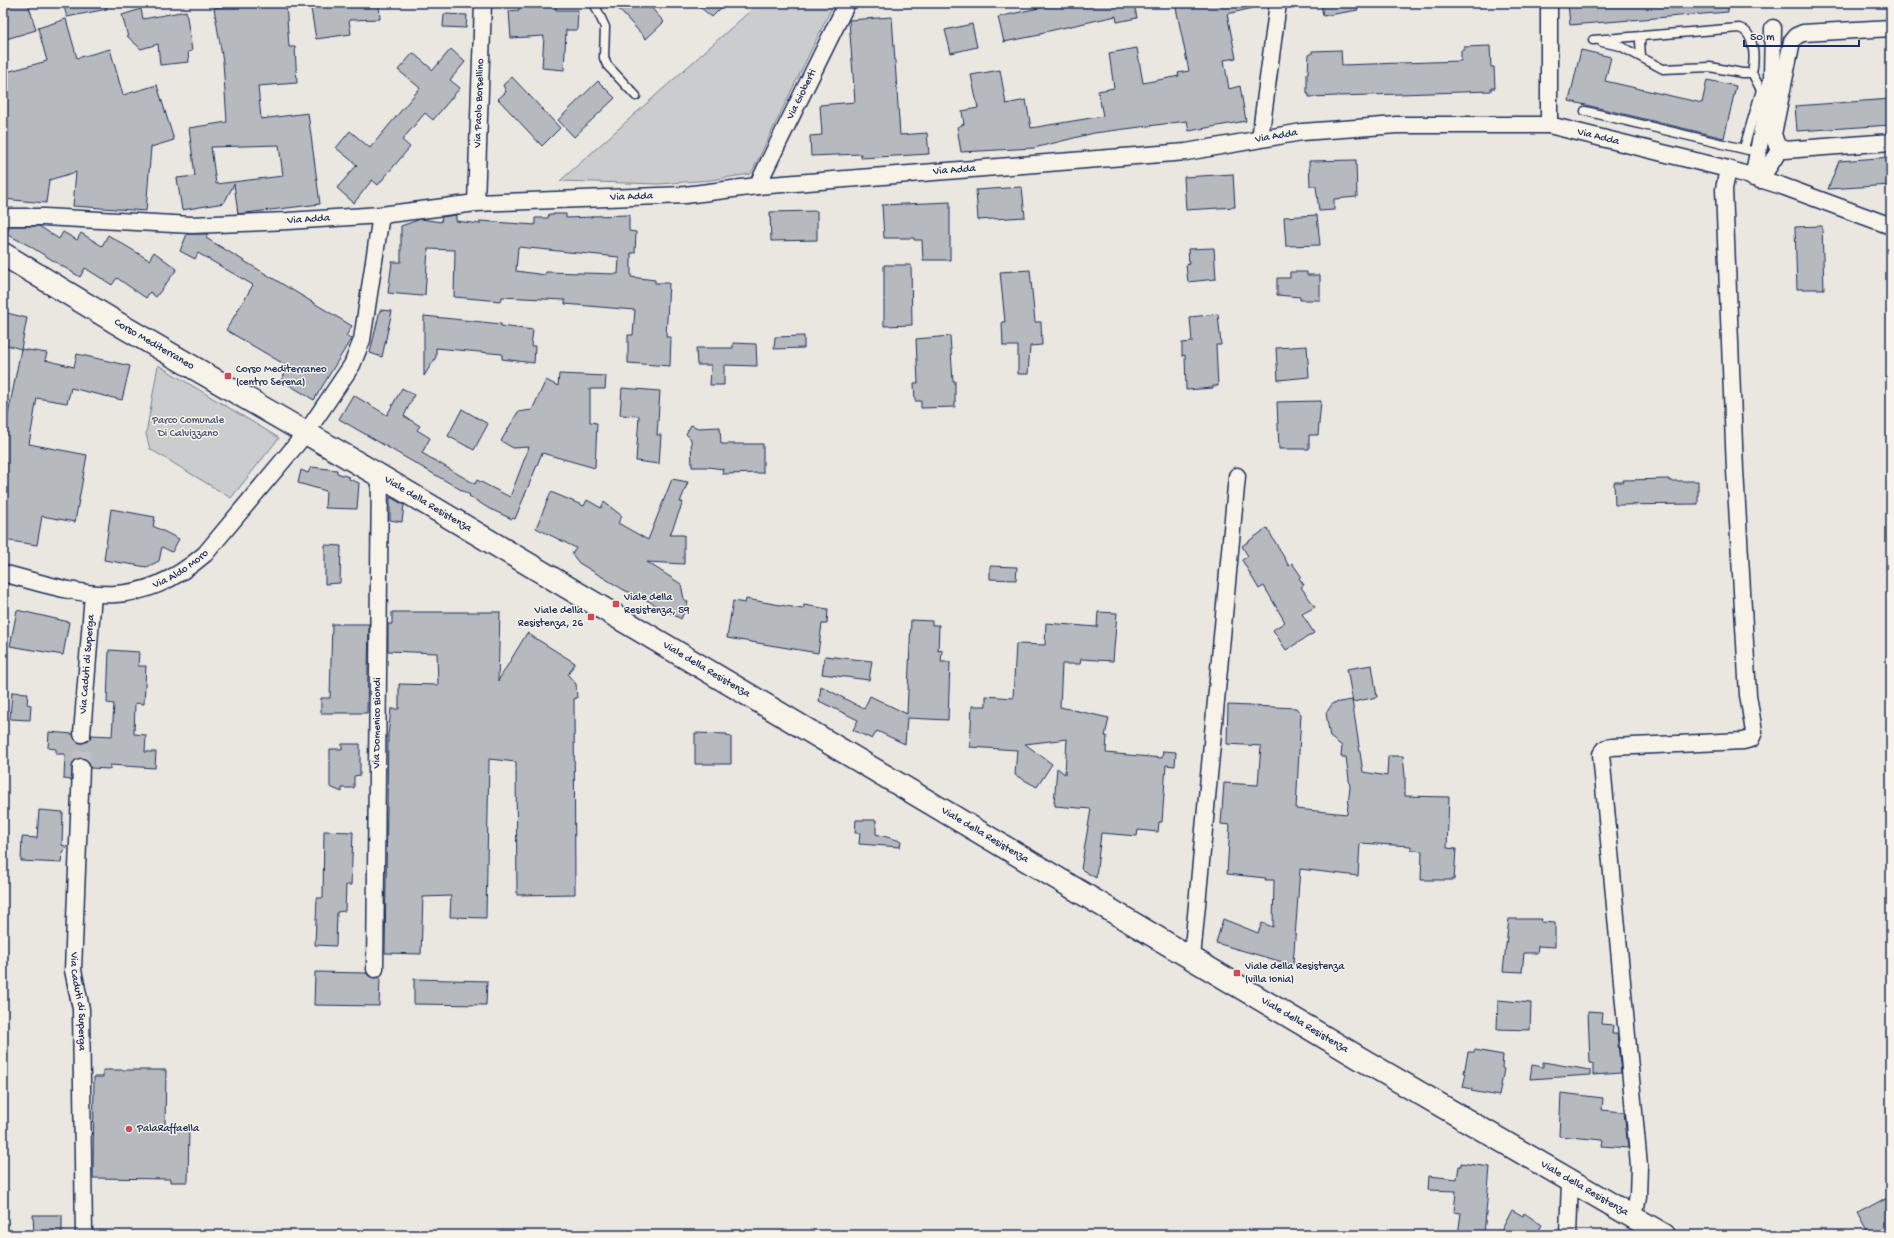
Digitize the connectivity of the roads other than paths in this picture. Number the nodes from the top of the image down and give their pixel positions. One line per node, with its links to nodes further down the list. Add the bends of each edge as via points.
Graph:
1 (483, 3): 21 (street, Via Paolo Borsellino)
2 (594, 3): 11 (lane, via 605,27 604,58 607,65)
3 (847, 3): 20 (street, Via Gioberti)
4 (1278, 3): 14 (street)
5 (1549, 3): 13 (street)
6 (1773, 28): 17 (street, via 1772,78)
7 (1891, 28): 16 (street, via 1803,33 1796,36 1792,41 1773,134)
8 (1642, 36): 9 (lane); 9 (lane, via 1593,40 1620,46); 10 (lane, via 1744,29 1751,37 1754,66)
9 (1641, 56): 10 (lane, via 1663,68 1710,67)
10 (1752, 73): 17 (lane, via 1761,90)
11 (636, 96)
12 (1585, 111): 17 (lane)
13 (1549, 125): 14 (street, Via Adda, via 1397,125 1302,132); 18 (street, Via Adda)
14 (1260, 138): 20 (street, Via Adda, via 1186,152)
15 (1891, 142): 16 (street)
16 (1780, 149): 19 (street)
17 (1750, 152): 19 (street)
18 (1728, 169): 19 (street, Via Adda); 36 (street, via 1724,189 1734,462 1748,695 1754,732 1751,739 1744,742 1612,747 1606,748 1601,754 1640,1166)
19 (1756, 179): 24 (street, Via Adda)
20 (757, 186): 21 (street, Via Adda, via 685,195)
21 (476, 203): 22 (street, Via Adda)
22 (381, 215): 23 (street, Via Adda, via 192,226); 26 (street, Via Aldo Moro, via 362,340 352,365)
23 (3, 217)
24 (1891, 226)
25 (3, 254): 26 (main road, Corso Mediterraneo)
26 (306, 433): 27 (main road, Viale della Resistenza); 30 (street, Via Aldo Moro, via 231,524 191,566 154,587 125,595)
27 (380, 476): 33 (main road, Viale della Resistenza); 34 (street, Via Domenico Biondi)
28 (1237, 476): 33 (street)
29 (3, 573): 30 (street, Via Aldo Moro)
30 (93, 594): 31 (street, Via Caduti di Superga)
31 (82, 734)
32 (81, 768): 37 (street, Via Caduti di Superga, via 73,970 81,1009)
33 (1192, 958): 35 (main road, Viale della Resistenza)
34 (375, 969)
35 (1570, 1181): 36 (main road, Viale della Resistenza); 38 (street)
36 (1634, 1218): 39 (main road, Viale della Resistenza)
37 (84, 1235)
38 (1568, 1235)
39 (1664, 1235)

